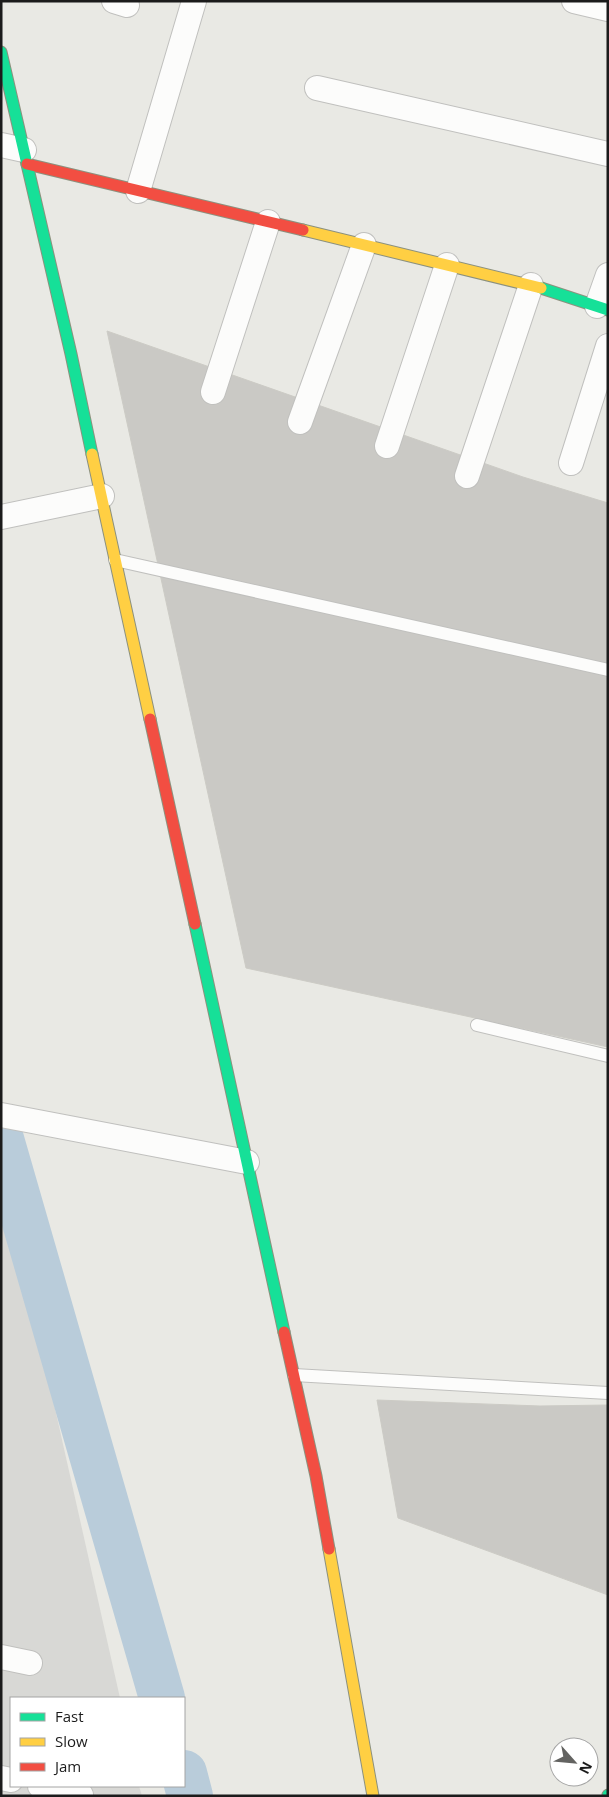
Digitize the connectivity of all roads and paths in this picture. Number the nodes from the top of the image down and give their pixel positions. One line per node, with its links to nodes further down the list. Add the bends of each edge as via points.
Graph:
1 (194, 1): 9 (street)
2 (574, 1): 3 (street)
3 (608, 9)
4 (1, 52): 8 (street)
5 (317, 88): 7 (street)
6 (1, 145): 8 (street)
7 (608, 154)
8 (26, 157): 9 (street); 22 (street)
9 (138, 191): 10 (street)
10 (268, 222): 11 (street); 17 (street)
11 (364, 245): 12 (street); 18 (street)
12 (447, 265): 14 (street); 19 (street)
13 (608, 275): 15 (street)
14 (531, 285): 15 (street); 21 (street)
15 (603, 308)
16 (608, 346): 20 (street)
17 (213, 392)
18 (300, 422)
19 (387, 446)
20 (571, 463)
21 (467, 476)
22 (102, 496): 23 (street); 24 (street)
23 (1, 517)
24 (115, 560): 25 (lane); 29 (street)
25 (608, 670)
26 (477, 1025): 27 (lane)
27 (608, 1056)
28 (7, 1116): 29 (street)
29 (247, 1162): 30 (street)
30 (294, 1375): 31 (lane); 36 (street, via 316,1476)
31 (608, 1392)
32 (1, 1657): 33 (street)
33 (30, 1663)
34 (45, 1787): 35 (street)
35 (81, 1794)
36 (373, 1796)

